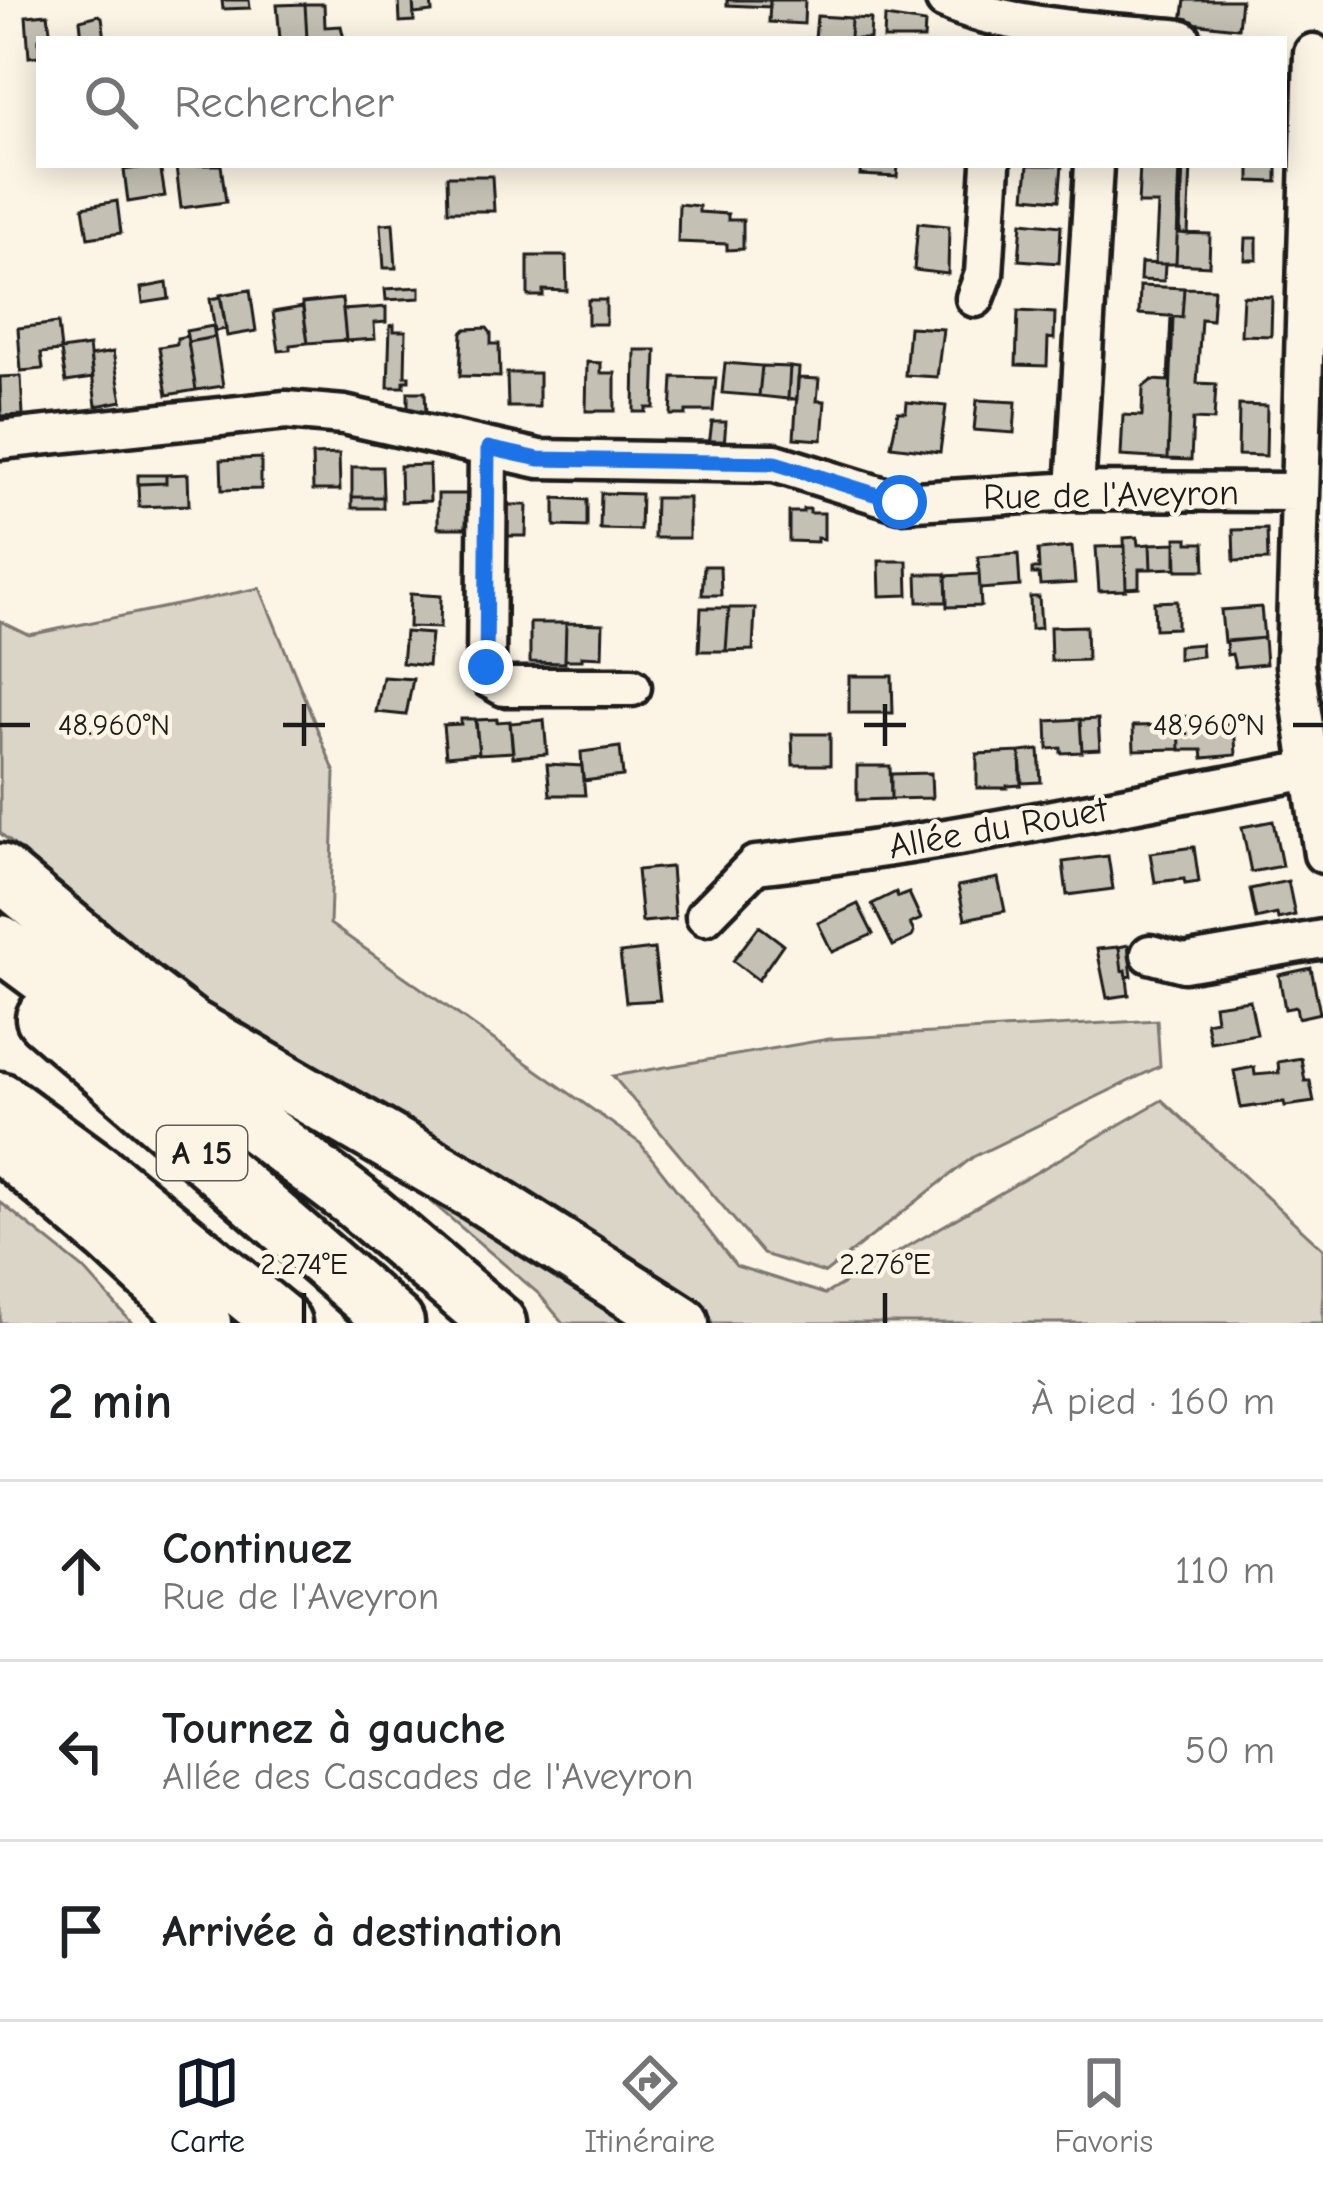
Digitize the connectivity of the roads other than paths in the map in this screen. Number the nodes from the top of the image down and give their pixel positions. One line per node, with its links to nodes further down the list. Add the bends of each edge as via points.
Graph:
1 (946, 0): 3 (street)
2 (1086, 24): 3 (street); 4 (street)
3 (1001, 28)
4 (1162, 36)
5 (1307, 52): 12 (street)
6 (991, 168): 8 (street)
7 (1094, 168): 11 (street)
8 (976, 298)
9 (0, 440): 10 (street, Rue de l'Aveyron, via 286,410)
10 (488, 448): 11 (street, Rue de l'Aveyron, via 539,459 775,463 900,502); 14 (street, via 490,679 503,687)
11 (1075, 491): 12 (street, Rue de l'Aveyron)
12 (1298, 492): 13 (street)
13 (1310, 548): 15 (street, via 1294,665)
14 (632, 687)
15 (1310, 770): 16 (street); 18 (street, Allée du Rouet, via 896,847 754,865)
16 (1323, 854)
17 (0, 872): 29 (highway, via 190,1027)
18 (706, 916)
19 (1323, 939): 21 (street, via 1184,963)
20 (0, 943): 28 (highway, via 355,1201)
21 (1150, 954)
22 (0, 981): 27 (highway, A 15)
23 (0, 1100): 26 (highway, A 15)
24 (0, 1143): 25 (highway)
25 (202, 1323)
26 (283, 1323)
27 (397, 1323)
28 (498, 1323)
29 (681, 1323)

